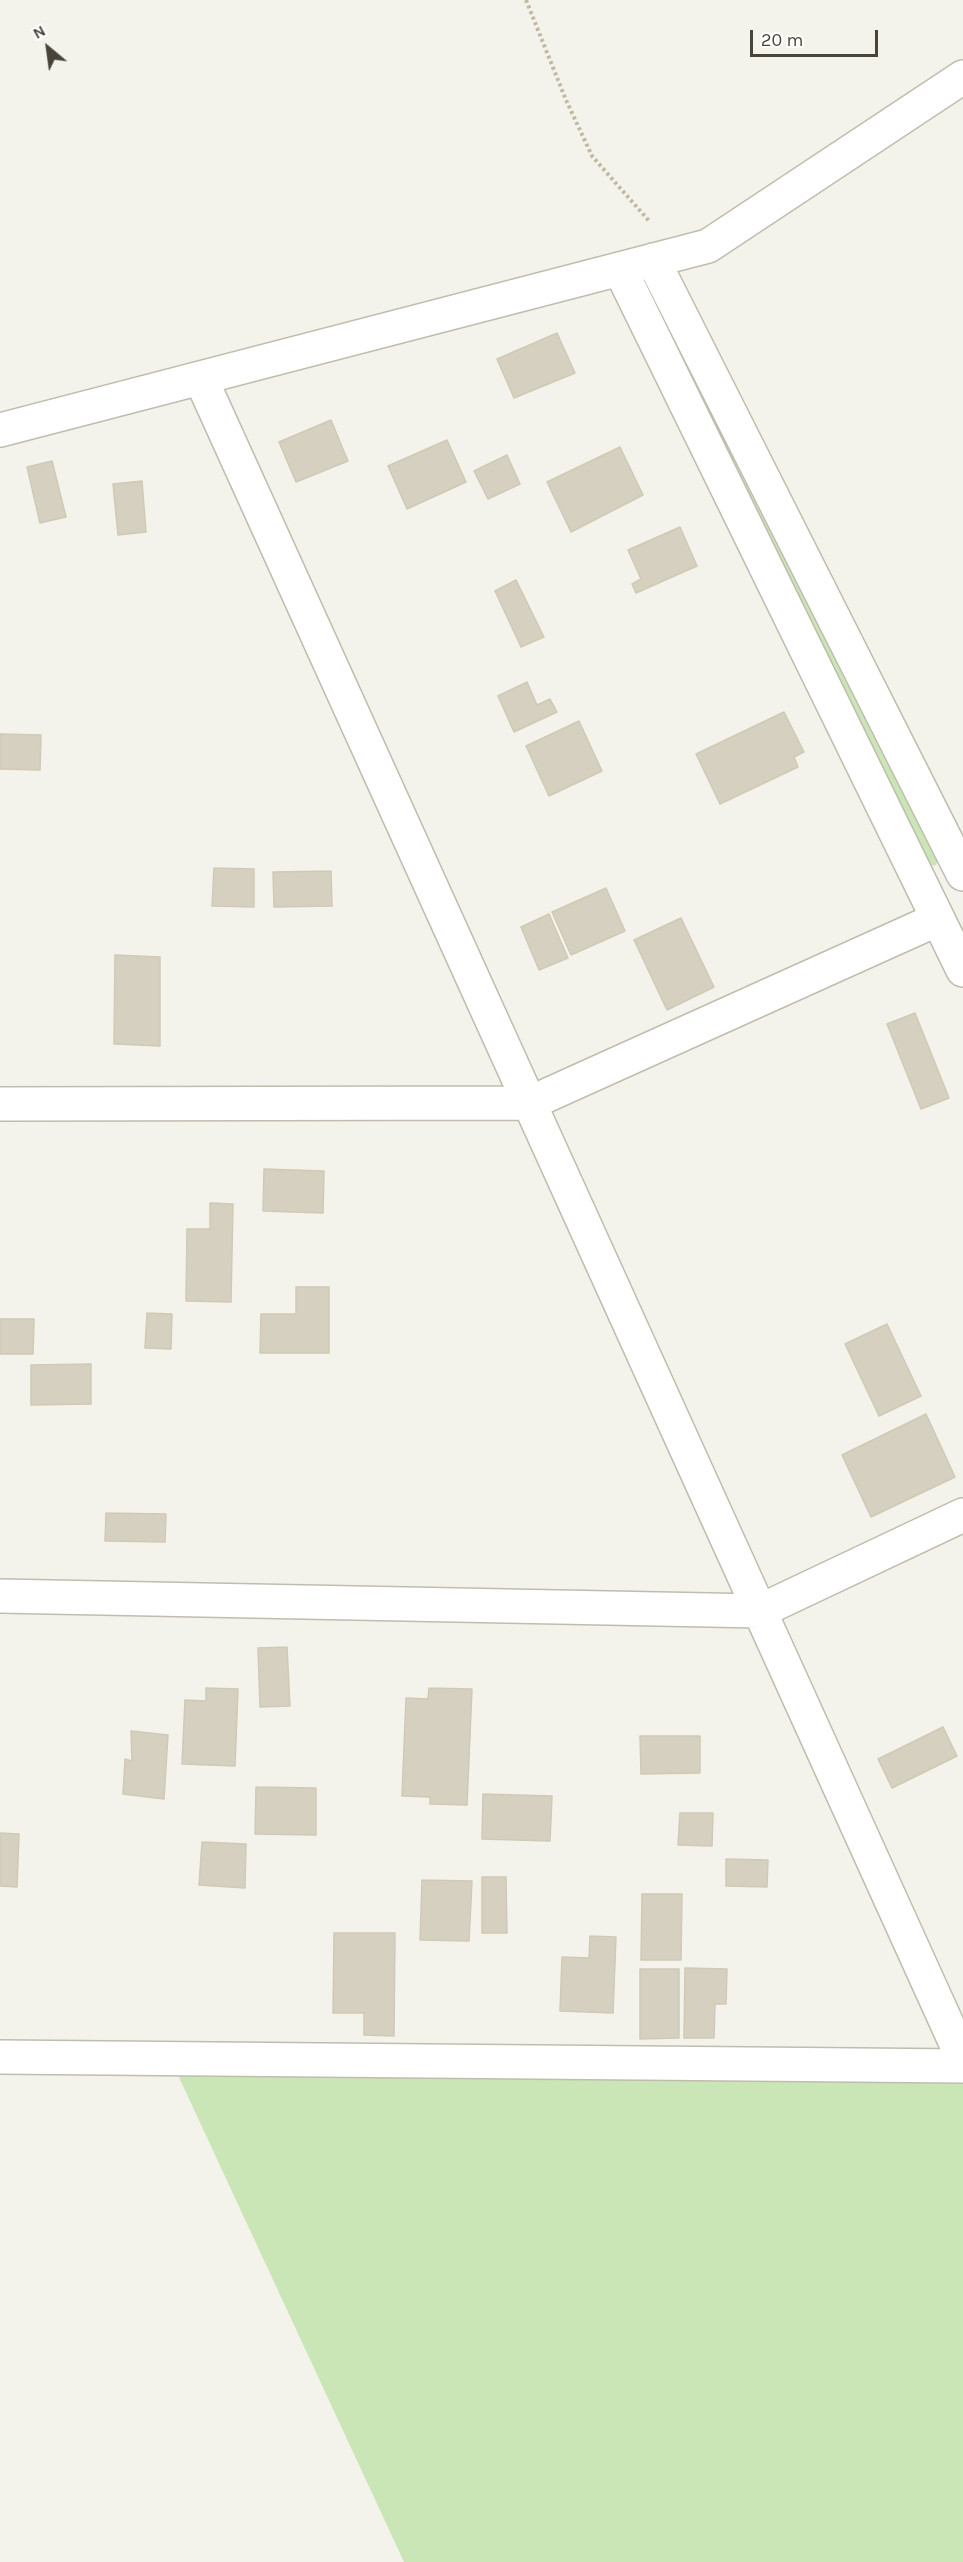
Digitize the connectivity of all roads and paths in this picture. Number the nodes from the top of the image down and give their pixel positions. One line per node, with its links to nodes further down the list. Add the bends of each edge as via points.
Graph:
1 (526, 0): 3 (path, via 592,156 660,233)
2 (963, 77): 3 (street, via 708,246)
3 (661, 258): 4 (street); 7 (street)
4 (621, 269): 5 (street); 8 (street)
5 (201, 379): 6 (street); 10 (street)
6 (0, 430)
7 (963, 874)
8 (938, 919): 9 (street); 10 (street)
9 (963, 970)
10 (530, 1103): 11 (street); 14 (street)
11 (0, 1104)
12 (963, 1515): 14 (street)
13 (0, 1596): 14 (street)
14 (760, 1611): 16 (street)
15 (0, 2057): 17 (street)
16 (963, 2059)
17 (963, 2066)

